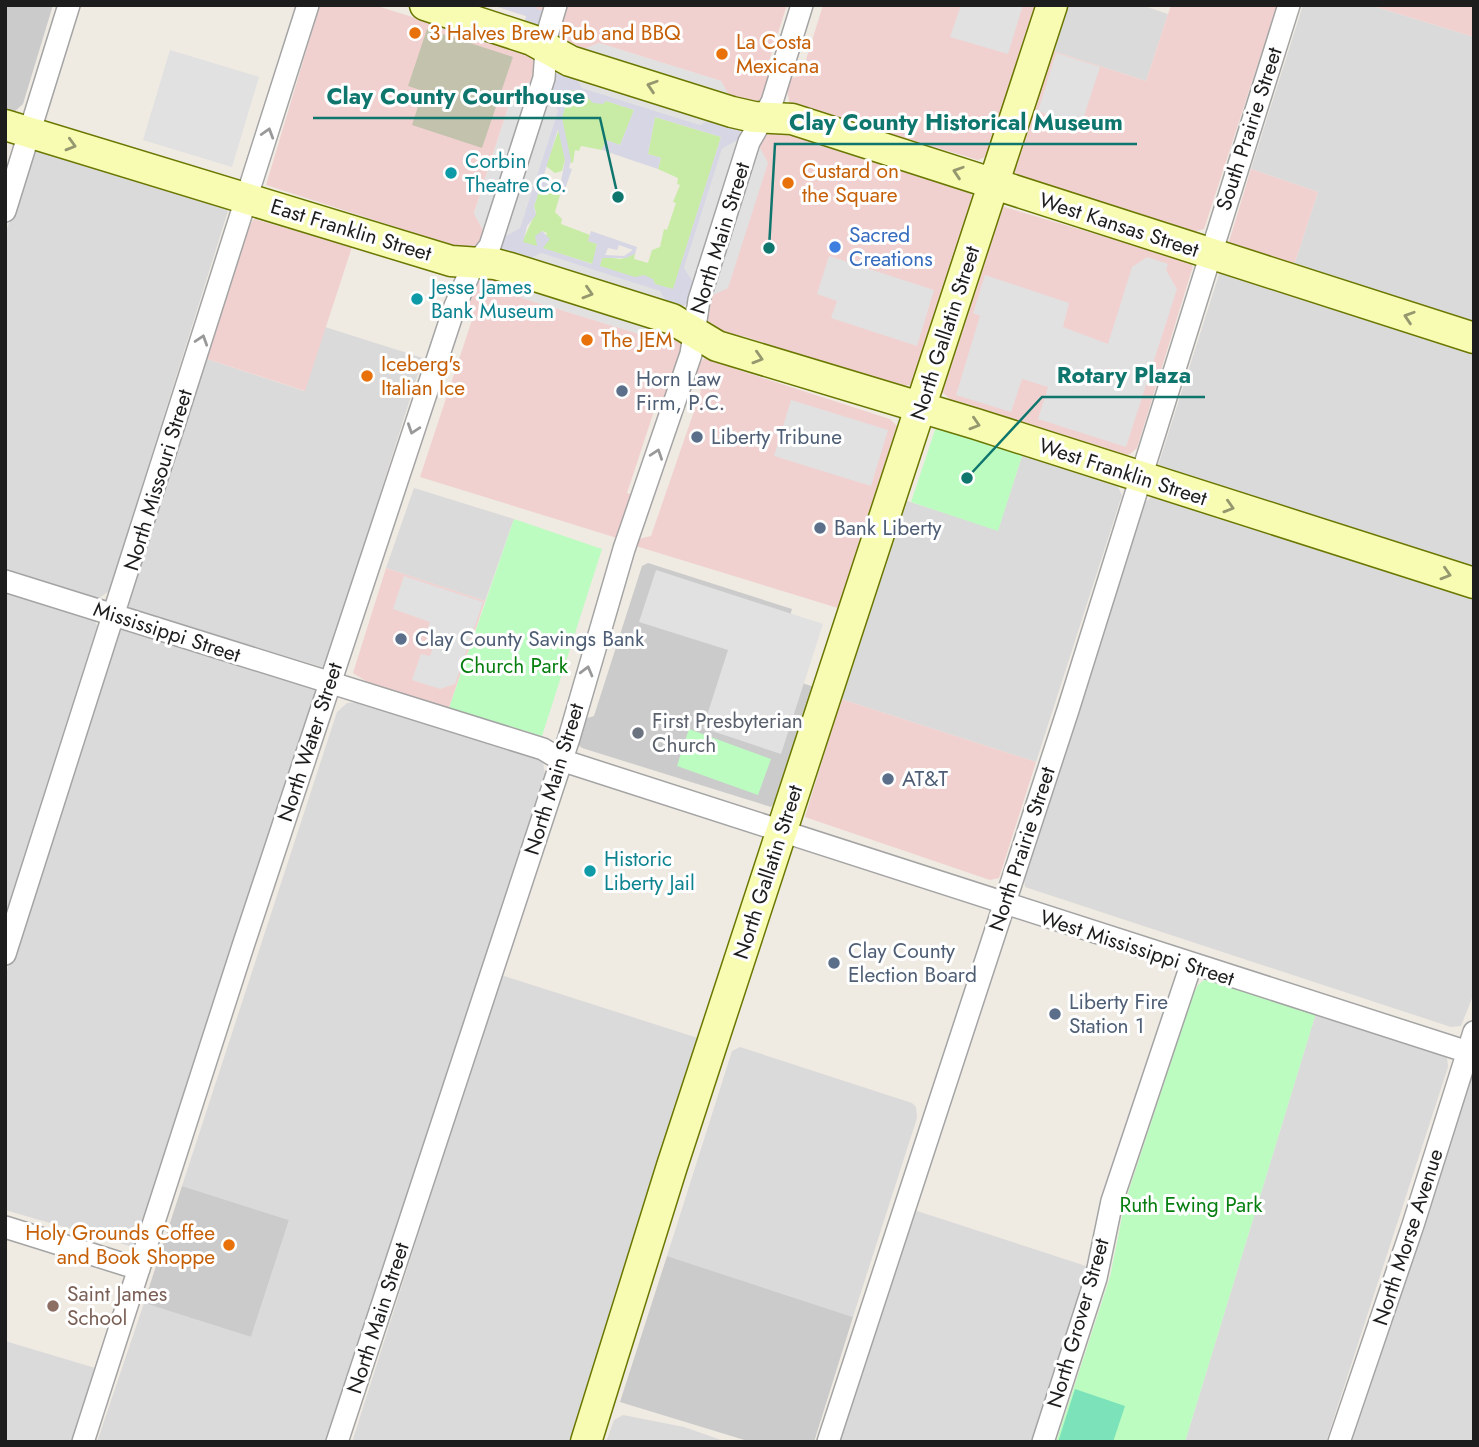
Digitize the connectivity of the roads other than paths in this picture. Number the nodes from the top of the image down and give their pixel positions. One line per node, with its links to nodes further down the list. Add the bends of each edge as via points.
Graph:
1 (69, 5): 10 (street)
2 (308, 5): 12 (street, North Missouri Street, one-way to 2)
3 (425, 5): 8 (street, West Kansas Street)
4 (556, 5): 8 (street, North Water Street)
5 (802, 5): 9 (street, North Main Street)
6 (1052, 5): 11 (street, North Gallatin Street)
7 (1289, 5): 14 (street, South Prairie Street)
8 (545, 48): 9 (street, West Kansas Street, one-way to 8, via 724,110 570,61); 15 (street, North Water Street, via 544,78 499,219 490,246)
9 (764, 118): 11 (street, West Kansas Street, one-way to 9, via 792,119); 16 (street, North Main Street, via 749,142 699,300)
10 (18, 129): 12 (street, East Franklin Street, one-way to 12); 13 (street)
11 (993, 184): 14 (street, West Kansas Street); 18 (street, North Gallatin Street)
12 (247, 198): 15 (street, East Franklin Street); 22 (street, North Missouri Street, one-way to 12)
13 (5, 211)
14 (1209, 254): 17 (street, West Kansas Street, one-way to 14); 19 (street, North Prairie Street)
15 (475, 265): 16 (street, East Franklin Street, one-way to 16, via 495,264 671,319); 23 (street, North Water Street, one-way to 23, via 455,306)
16 (694, 334): 18 (street, West Franklin Street, one-way to 18, via 717,346); 24 (street, North Main Street, one-way to 16)
17 (1474, 338)
18 (921, 407): 19 (street, West Franklin Street, one-way to 19); 25 (street, North Gallatin Street)
19 (1141, 477): 21 (street, West Franklin Street, one-way to 21); 26 (street, North Prairie Street)
20 (5, 581): 22 (street, Mississippi Street)
21 (1474, 583)
22 (116, 616): 23 (street, Mississippi Street); 27 (street, North Missouri Street)
23 (329, 684): 24 (street, Mississippi Street, via 543,749); 32 (street, North Water Street)
24 (561, 760): 25 (street, West Mississippi Street); 34 (street, North Main Street)
25 (782, 832): 26 (street, West Mississippi Street); 35 (street, North Gallatin Street)
26 (1003, 904): 28 (street, West Mississippi Street); 36 (street, North Prairie Street)
27 (6, 949)
28 (1191, 965): 30 (street, West Mississippi Street); 37 (street, North Grover Street, via 1112,1200 1096,1278)
29 (1474, 1032): 30 (street, North Morse Avenue)
30 (1471, 1053): 38 (street, North Morse Avenue)
31 (5, 1227): 32 (street)
32 (139, 1269): 33 (street, North Water Street)
33 (83, 1442)
34 (337, 1442)
35 (586, 1442)
36 (828, 1442)
37 (1043, 1442)
38 (1339, 1442)

